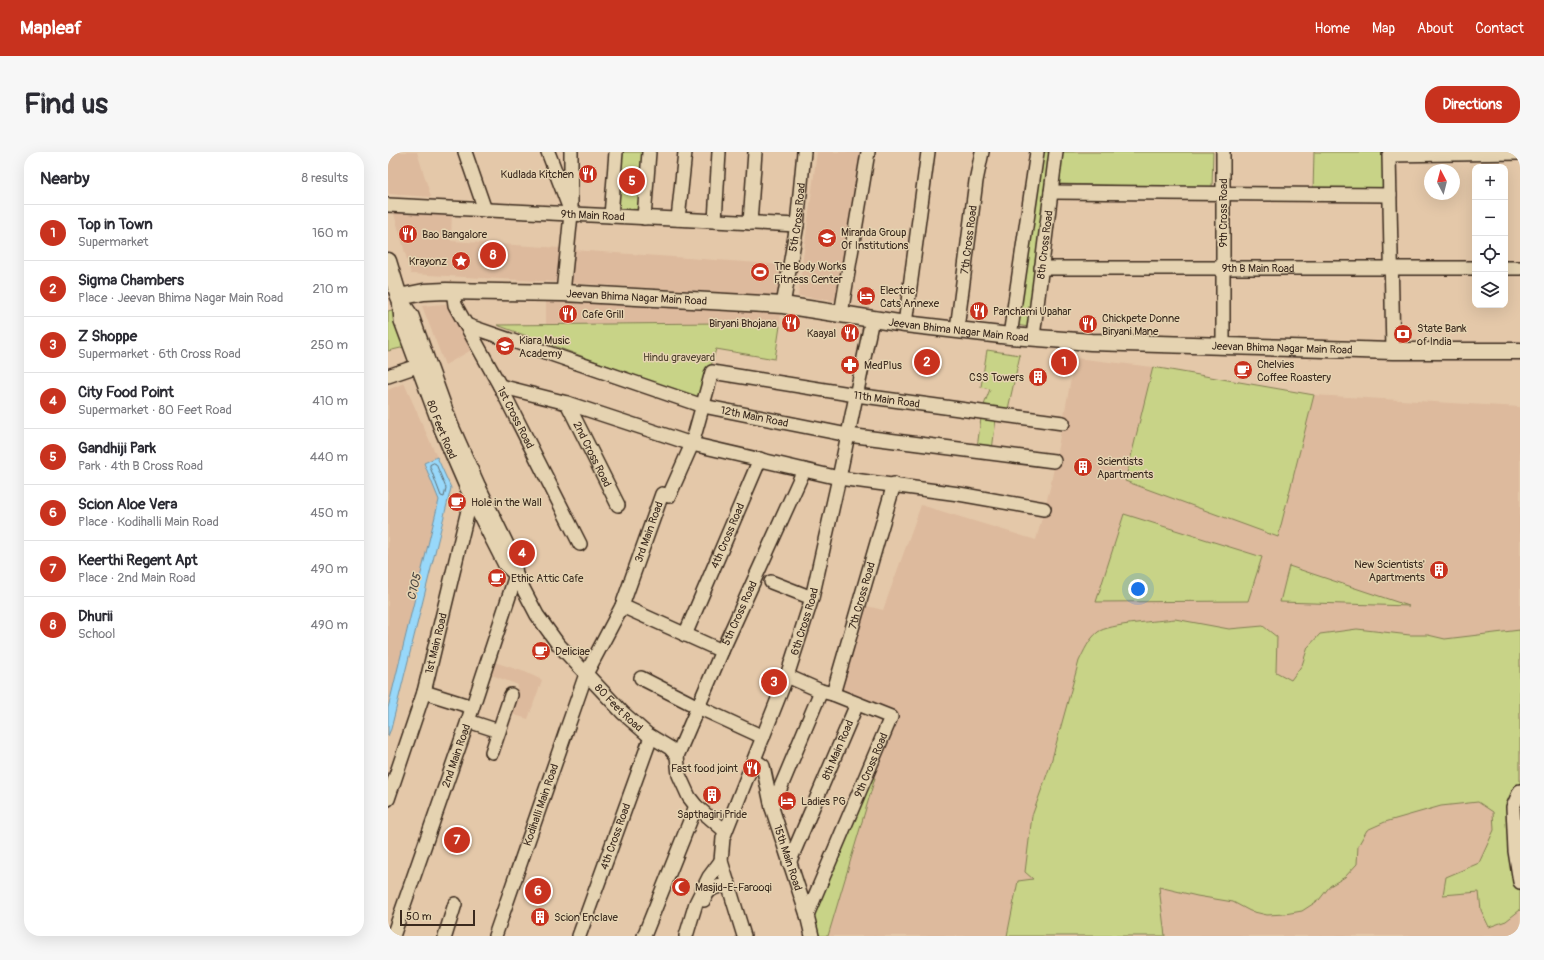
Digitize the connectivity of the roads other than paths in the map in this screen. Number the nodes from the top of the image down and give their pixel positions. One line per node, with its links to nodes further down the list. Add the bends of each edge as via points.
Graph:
1 (464, 152): 21 (street)
2 (548, 152): 22 (street)
3 (571, 152): 22 (street)
4 (616, 152): 23 (street)
5 (649, 152): 24 (street)
6 (684, 152): 25 (street)
7 (719, 152): 26 (street)
8 (755, 152): 27 (street)
9 (804, 152): 28 (street, 5th Cross Road)
10 (868, 152): 42 (street)
11 (928, 152): 44 (street)
12 (982, 152): 46 (street, 7th Cross Road, via 976,181)
13 (1037, 152): 29 (street)
14 (1056, 152): 17 (street, 8th Cross Road)
15 (1223, 152): 18 (street, 9th Cross Road)
16 (1520, 153): 19 (street, via 1389,155)
17 (1051, 192): 18 (street); 30 (street, 8th Cross Road)
18 (1223, 194): 19 (street); 33 (street, 9th Cross Road)
19 (1390, 195): 34 (street)
20 (388, 205): 21 (street, 9th Main Road)
21 (485, 210): 22 (street, 9th Main Road)
22 (571, 214): 23 (street, 9th Main Road); 39 (street)
23 (612, 216): 24 (street, 9th Main Road)
24 (644, 218): 25 (street, 9th Main Road)
25 (678, 219): 26 (street, 9th Main Road)
26 (715, 221): 27 (street, 9th Main Road)
27 (750, 223): 28 (street, 9th Main Road)
28 (797, 225): 41 (street, 5th Cross Road)
29 (1025, 230): 30 (street); 47 (street)
30 (1043, 251): 32 (street, 8th Cross Road)
31 (388, 261): 40 (main road, 80 Feet Road)
32 (1041, 268): 33 (street, 9th B Main Road); 48 (street, 8th Cross Road)
33 (1223, 268): 34 (street, 9th B Main Road); 49 (street, 9th Cross Road)
34 (1391, 268): 35 (street, 9th B Main Road); 50 (street)
35 (1472, 268)
36 (1508, 268): 37 (street)
37 (1520, 268)
38 (453, 291): 39 (main road, Jeevan Bhima Nagar Main Road); 40 (main road, Jeevan Bhima Nagar Main Road, via 424,292); 45 (street, 1st Cross Road, via 455,305)
39 (563, 293): 41 (main road, Jeevan Bhima Nagar Main Road)
40 (393, 298): 52 (street, 80 Feet Road, via 412,316)
41 (783, 305): 42 (main road, Jeevan Bhima Nagar Main Road)
42 (841, 314): 43 (main road, Jeevan Bhima Nagar Main Road)
43 (872, 319): 44 (main road, Jeevan Bhima Nagar Main Road); 56 (street, 6th Cross Road)
44 (905, 324): 46 (main road, Jeevan Bhima Nagar Main Road)
45 (466, 325): 55 (street, 1st Cross Road); 58 (street, 12th Main Road)
46 (958, 329): 47 (main road, Jeevan Bhima Nagar Main Road)
47 (1010, 336): 48 (main road, Jeevan Bhima Nagar Main Road)
48 (1034, 337): 49 (main road, Jeevan Bhima Nagar Main Road, via 1091,342)
49 (1223, 346): 50 (main road, Jeevan Bhima Nagar Main Road)
50 (1393, 351): 51 (main road, Jeevan Bhima Nagar Main Road)
51 (1520, 351)
52 (423, 364): 54 (street); 67 (street, 80 Feet Road); 68 (street, 80 Feet Road, via 441,429)
53 (712, 372): 56 (street, 11th Main Road); 58 (street, 3rd Main Road)
54 (388, 376)
55 (500, 386): 57 (street); 71 (street, 1st Cross Road)
56 (856, 395): 59 (street, 11th Main Road); 60 (street, 6th Cross Road)
57 (567, 403): 61 (street); 69 (street, 2nd Cross Road)
58 (703, 406): 60 (street, 12th Main Road); 61 (street, 3rd Main Road)
59 (1063, 423)
60 (848, 435): 63 (street, 12th Main Road); 65 (street, 6th Cross Road)
61 (692, 444): 62 (street); 75 (street, 3rd Main Road, via 669,496 662,494)
62 (760, 459): 64 (street); 76 (street, 4th Cross Road)
63 (1054, 461)
64 (804, 470): 65 (street); 77 (street, 5th Cross Road)
65 (839, 478): 66 (street); 74 (street, 6th Cross Road)
66 (894, 484): 70 (street); 82 (street, 7th Cross Road)
67 (479, 487): 68 (street, 1st Main Road); 72 (street, 80 Feet Road, via 514,559)
68 (471, 498): 72 (street, 80 Feet Road, via 505,565); 81 (street, 1st Main Road)
69 (618, 505)
70 (1044, 509)
71 (580, 544)
72 (516, 575): 78 (street, 80 Feet Road, via 546,628); 85 (street, 2nd Main Road)
73 (770, 582): 74 (street)
74 (812, 598): 79 (street, 6th Cross Road)
75 (622, 606): 76 (street); 78 (street, 3rd Main Road)
76 (685, 635): 77 (street)
77 (722, 651): 86 (street, 5th Cross Road)
78 (586, 674): 89 (street, 80 Feet Road, via 623,713); 107 (street, Kodihalli Main Road)
79 (787, 676): 82 (street); 90 (street, 6th Cross Road)
80 (641, 678): 86 (street)
81 (424, 692): 85 (street); 95 (street, 1st Main Road)
82 (827, 693): 84 (street, 9th Cross Road); 97 (street, 7th Cross Road)
83 (511, 695): 88 (street)
84 (857, 704): 100 (street, 8th Main Road); 104 (street, 9th Cross Road, via 891,717)
85 (472, 707): 87 (street, 2nd Main Road)
86 (698, 707): 90 (street); 92 (street, 5th Cross Road)
87 (468, 721): 88 (street); 105 (street, 2nd Main Road)
88 (499, 731): 91 (street)
89 (652, 737): 92 (street, 80 Feet Road, via 670,748); 108 (street, 4th Cross Road)
90 (763, 737): 93 (street, 6th Cross Road)
91 (492, 752)
92 (677, 756): 96 (street, via 682,784)
93 (754, 760): 97 (street, 15th Main Road, via 763,766); 98 (street, 6th Cross Road)
94 (1520, 791): 101 (street, via 1513,807 1515,851)
95 (388, 799)
96 (696, 806): 98 (street); 109 (street)
97 (772, 808): 100 (street, 15th Main Road)
98 (725, 831): 99 (street, 6th Cross Road, via 721,845)
99 (721, 861): 102 (street, 6th Cross Road); 110 (street, via 709,877 696,904)
100 (789, 863): 104 (street, 15th Main Road)
101 (1520, 882)
102 (729, 884): 111 (street, via 708,891); 112 (street, 6th Cross Road)
103 (455, 904): 106 (street)
104 (807, 915): 113 (street, 15th Main Road)
105 (393, 936)
106 (445, 936)
107 (494, 936)
108 (579, 936)
109 (644, 936)
110 (686, 936)
111 (693, 936)
112 (744, 936)
113 (812, 936)

